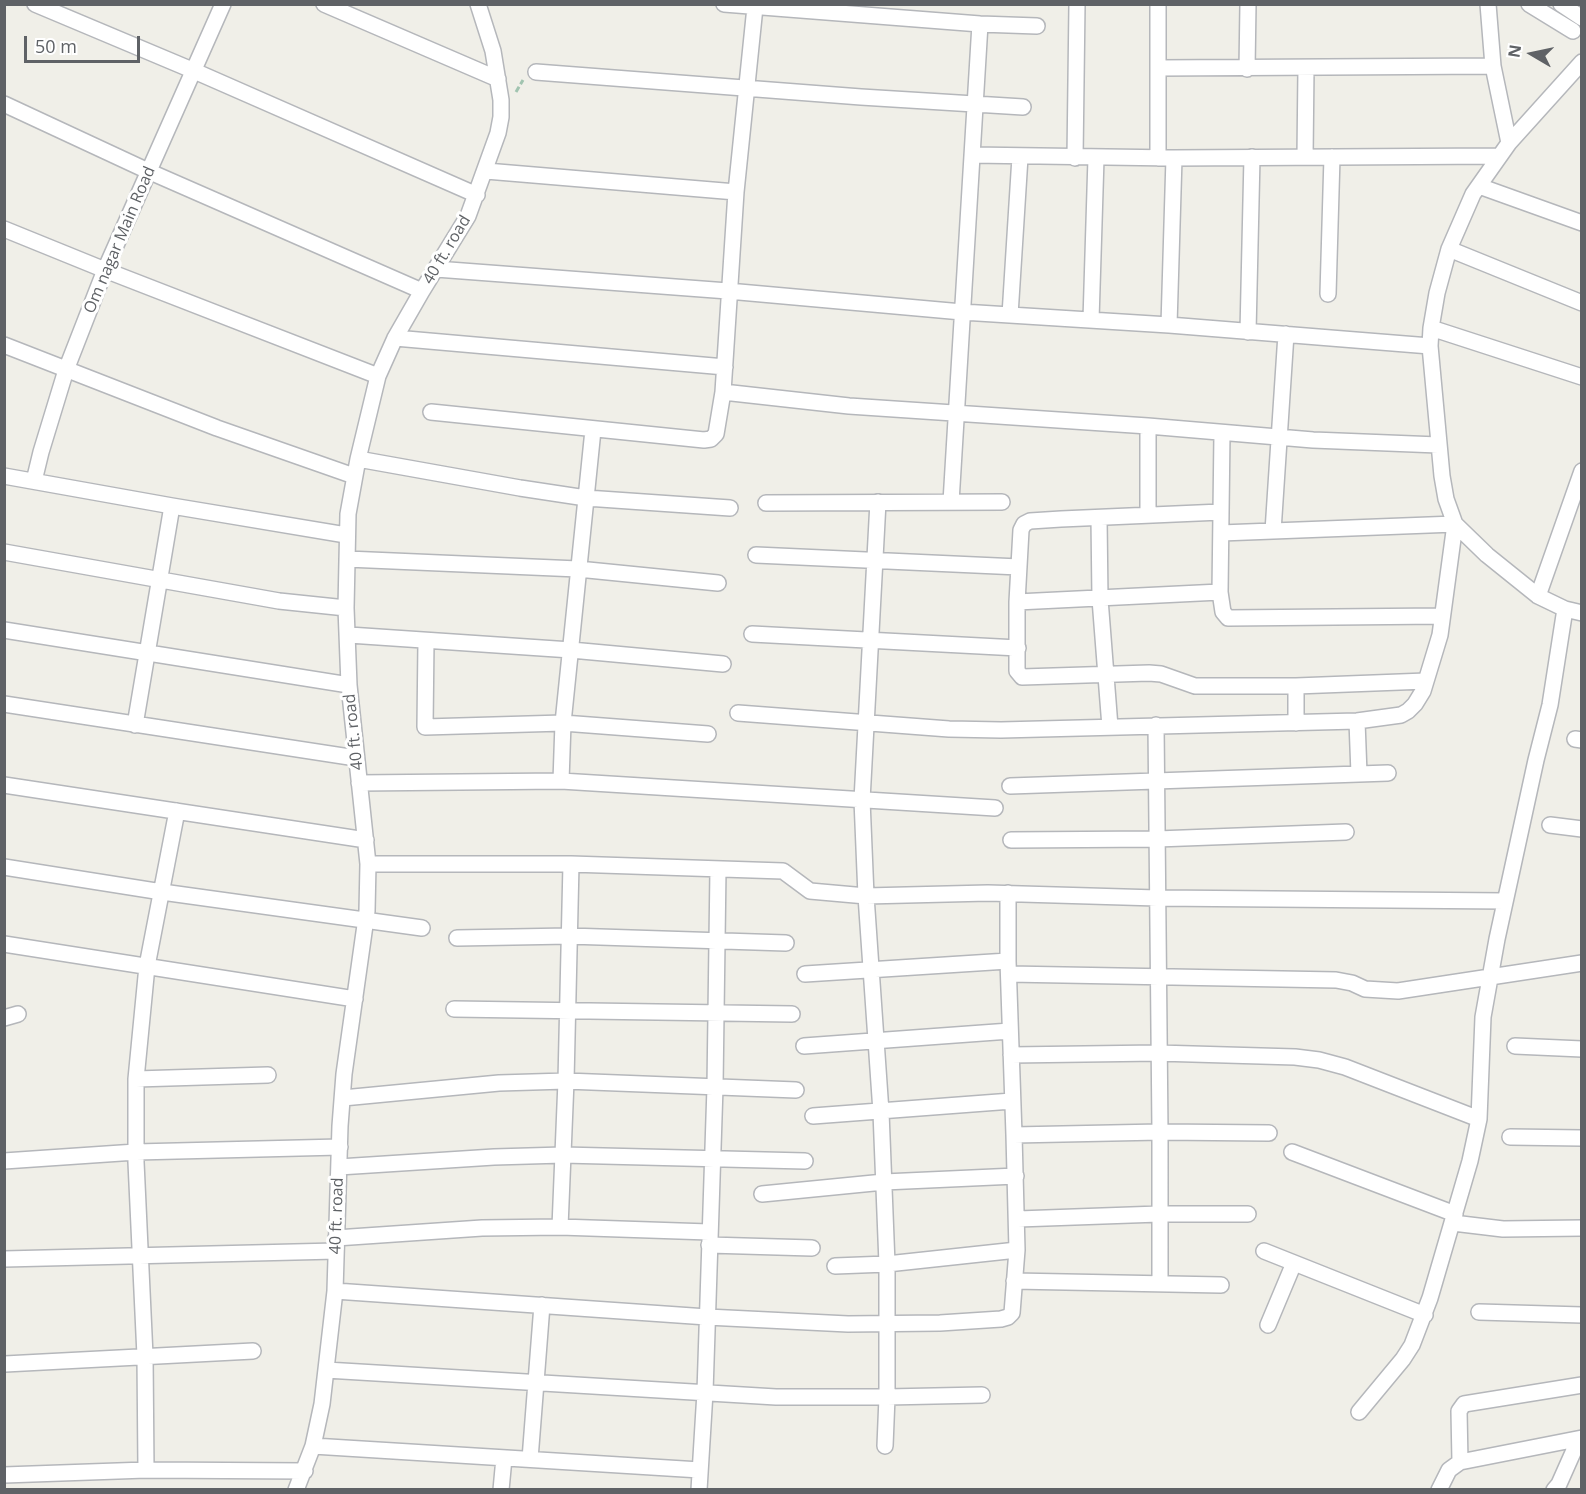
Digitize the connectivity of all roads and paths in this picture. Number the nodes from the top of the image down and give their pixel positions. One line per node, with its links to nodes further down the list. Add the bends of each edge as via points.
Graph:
1 (35, 4): 21 (street)
2 (223, 4): 21 (street, Om nagar Main Road)
3 (324, 4): 23 (street)
4 (478, 4): 23 (street, 40 ft. road, via 494,51)
5 (724, 4): 12 (street)
6 (1077, 4): 35 (street)
7 (1158, 4): 18 (street)
8 (1248, 4): 20 (street)
9 (1488, 4): 17 (street)
10 (1529, 4): 14 (street)
11 (1561, 4): 14 (street)
12 (754, 7): 13 (street); 24 (street)
13 (980, 24): 15 (street); 26 (street)
14 (1577, 24)
15 (1037, 26)
16 (1581, 62): 28 (street)
17 (1493, 66): 19 (street); 28 (street)
18 (1159, 68): 20 (street); 37 (street)
19 (1306, 68): 20 (street); 33 (street)
20 (1247, 69)
21 (192, 70): 38 (street, Om nagar Main Road); 42 (street)
22 (536, 72): 24 (street)
23 (498, 79): 39 (street, 40 ft. road, via 501,117)
24 (747, 89): 26 (street); 41 (street)
25 (4, 104): 38 (street)
26 (976, 104): 27 (street); 29 (street)
27 (1023, 106)
28 (1509, 143): 31 (street)
29 (972, 155): 30 (street); 52 (street)
30 (1020, 156): 35 (street); 53 (street)
31 (1498, 156): 34 (street); 40 (street)
32 (1252, 157): 33 (street); 37 (street); 57 (street)
33 (1305, 157): 34 (street)
34 (1332, 157): 50 (street)
35 (1075, 158): 36 (street)
36 (1096, 158): 37 (street); 54 (street)
37 (1166, 158): 55 (street)
38 (148, 171): 47 (street, Om nagar Main Road); 48 (street)
39 (486, 171): 41 (street); 42 (street, 40 ft. road)
40 (1479, 186): 43 (street); 45 (street)
41 (736, 192): 49 (street)
42 (477, 195): 46 (street, 40 ft. road)
43 (1581, 223)
44 (4, 229): 47 (street)
45 (1449, 249): 51 (street); 56 (street)
46 (436, 269): 48 (street, 40 ft. road); 49 (street)
47 (105, 270): 63 (street, Om nagar Main Road); 64 (street)
48 (422, 291): 59 (street, 40 ft. road)
49 (728, 291): 52 (street); 62 (street)
50 (1328, 294)
51 (1581, 303)
52 (962, 312): 53 (street); 68 (street)
53 (1010, 315): 54 (street)
54 (1091, 320): 55 (street)
55 (1169, 325): 57 (street)
56 (1431, 328): 61 (street); 65 (street)
57 (1248, 332): 58 (street)
58 (1286, 334): 61 (street); 72 (street)
59 (395, 338): 62 (street); 64 (street, 40 ft. road)
60 (4, 345): 63 (street)
61 (1430, 346): 73 (street)
62 (725, 367): 66 (street)
63 (66, 370): 77 (street); 78 (street, Om nagar Main Road)
64 (378, 376): 74 (street, 40 ft. road)
65 (1581, 377)
66 (723, 392): 68 (street); 70 (street, via 716,434 711,439)
67 (431, 412): 70 (street)
68 (955, 413): 69 (street); 80 (street)
69 (1148, 426): 71 (street); 87 (street)
70 (593, 430): 79 (street)
71 (1222, 433): 72 (street); 86 (street)
72 (1279, 437): 73 (street); 90 (street)
73 (1438, 445): 89 (street, via 1446,499)
74 (358, 459): 77 (street, 40 ft. road); 79 (street)
75 (1581, 471): 102 (street)
76 (4, 476): 78 (street)
77 (354, 476): 92 (street, 40 ft. road)
78 (34, 481): 84 (street)
79 (586, 498): 85 (street); 98 (street)
80 (951, 501): 81 (street); 82 (street)
81 (878, 502): 83 (street); 96 (street)
82 (1002, 502)
83 (766, 503)
84 (172, 506): 92 (street); 99 (street)
85 (730, 508)
86 (1221, 512): 87 (street); 91 (street)
87 (1148, 515): 88 (street)
88 (1099, 518): 97 (street, via 1024,524); 103 (street)
89 (1455, 524): 90 (street); 102 (street); 108 (street)
90 (1273, 531): 91 (street)
91 (1221, 533): 101 (street)
92 (346, 535): 95 (street, 40 ft. road)
93 (4, 552): 99 (street)
94 (756, 555): 96 (street)
95 (347, 559): 98 (street); 105 (street, 40 ft. road)
96 (876, 561): 97 (street); 112 (street)
97 (1019, 567): 104 (street)
98 (578, 569): 100 (street); 115 (street)
99 (159, 579): 105 (street, via 279,601); 116 (street)
100 (718, 583)
101 (1220, 592): 103 (street); 108 (street, via 1228,618)
102 (1538, 596): 106 (street)
103 (1100, 599): 104 (street); 118 (street)
104 (1017, 602): 114 (street)
105 (346, 608): 111 (street, 40 ft. road)
106 (1565, 609): 107 (street); 157 (street, via 1550,705)
107 (1581, 613)
108 (1442, 616): 119 (street)
109 (4, 630): 116 (street)
110 (752, 634): 112 (street)
111 (349, 635): 113 (street); 120 (street, 40 ft. road)
112 (871, 640): 114 (street); 125 (street)
113 (426, 641): 115 (street); 126 (street, via 425,727)
114 (1018, 648): 118 (street, via 1017,671 1028,679)
115 (571, 650): 117 (street); 126 (street)
116 (146, 654): 120 (street); 128 (street)
117 (723, 664)
118 (1106, 675): 121 (street, via 1161,674 1195,686); 130 (street)
119 (1426, 681): 121 (street); 124 (street, via 1423,691 1401,715)
120 (349, 686): 132 (street, 40 ft. road)
121 (1296, 686): 127 (street)
122 (4, 704): 128 (street)
123 (738, 713): 125 (street)
124 (1356, 720): 127 (street); 134 (street)
125 (866, 722): 130 (street, via 949,729); 140 (street)
126 (563, 723): 131 (street); 135 (street)
127 (1296, 723): 129 (street)
128 (135, 725): 132 (street)
129 (1156, 725): 130 (street); 136 (street)
130 (1110, 727)
131 (708, 734)
132 (356, 758): 137 (street, 40 ft. road)
133 (1388, 773): 134 (street)
134 (1359, 774): 136 (street)
135 (561, 781): 137 (street); 140 (street)
136 (1155, 782): 139 (street); 146 (street)
137 (359, 783): 147 (street, 40 ft. road)
138 (4, 785): 142 (street)
139 (1010, 786)
140 (862, 800): 141 (street); 155 (street)
141 (995, 807)
142 (177, 811): 147 (street); 153 (street)
143 (1550, 825): 144 (street)
144 (1581, 829)
145 (1346, 832): 146 (street)
146 (1157, 839): 148 (street); 156 (street)
147 (366, 840): 149 (street, 40 ft. road)
148 (1011, 840)
149 (368, 864): 150 (street); 158 (street, 40 ft. road)
150 (571, 864): 152 (street); 160 (street)
151 (4, 867): 153 (street)
152 (718, 869): 155 (street, via 783,871 810,891); 162 (street)
153 (162, 892): 158 (street); 166 (street)
154 (1008, 893): 155 (street); 156 (street); 167 (street)
155 (866, 896): 168 (street)
156 (1157, 898): 157 (street); 170 (street)
157 (1505, 901): 171 (street)
158 (366, 921): 159 (street); 172 (street, 40 ft. road)
159 (423, 928)
160 (569, 936): 161 (street); 162 (street); 174 (street)
161 (457, 938)
162 (717, 941): 163 (street); 175 (street)
163 (786, 943)
164 (4, 944): 166 (street)
165 (1581, 963): 171 (street)
166 (147, 966): 172 (street); 185 (street)
167 (1009, 967): 168 (street); 170 (street); 177 (street)
168 (872, 969): 169 (street); 178 (street)
169 (805, 974)
170 (1157, 976): 171 (street, via 1336,980 1365,989 1398,991); 182 (street)
171 (1491, 978): 193 (street, via 1483,1017)
172 (355, 999): 189 (street, 40 ft. road)
173 (454, 1009): 174 (street)
174 (568, 1010): 175 (street); 186 (street)
175 (717, 1013): 176 (street); 187 (street)
176 (792, 1014)
177 (1010, 1031): 178 (street); 183 (street)
178 (877, 1040): 179 (street); 191 (street)
179 (804, 1046)
180 (1515, 1046): 181 (street)
181 (1581, 1049)
182 (1158, 1053): 183 (street); 193 (street, via 1319,1060); 194 (street)
183 (1011, 1055): 190 (street)
184 (268, 1075): 185 (street)
185 (136, 1079): 200 (street)
186 (566, 1081): 187 (street); 189 (street); 202 (street)
187 (715, 1087): 188 (street); 203 (street)
188 (796, 1090)
189 (343, 1098): 199 (street, 40 ft. road)
190 (1012, 1101): 191 (street); 196 (street)
191 (881, 1112): 192 (street); 208 (street)
192 (813, 1116)
193 (1479, 1119): 212 (street)
194 (1160, 1132): 195 (street); 196 (street); 210 (street)
195 (1269, 1133)
196 (1014, 1135): 207 (street)
197 (1510, 1137): 198 (street)
198 (1581, 1138)
199 (339, 1147): 200 (street); 206 (street, 40 ft. road)
200 (136, 1152): 204 (street); 221 (street)
201 (1292, 1152): 212 (street)
202 (563, 1155): 203 (street); 206 (street); 214 (street)
203 (712, 1158): 205 (street); 216 (street)
204 (4, 1161)
205 (806, 1161)
206 (339, 1167): 217 (street, 40 ft. road)
207 (1016, 1176): 208 (street); 213 (street)
208 (884, 1182): 209 (street); 224 (street)
209 (762, 1194)
210 (1159, 1214): 211 (street); 213 (street); 227 (street)
211 (1248, 1214)
212 (1454, 1218): 215 (street, via 1503,1229); 232 (street)
213 (1017, 1219): 219 (street)
214 (560, 1227): 216 (street); 217 (street, via 482,1228)
215 (1581, 1228)
216 (709, 1238): 218 (street); 234 (street)
217 (336, 1245): 221 (street); 229 (street, 40 ft. road)
218 (812, 1248)
219 (1017, 1250): 224 (street); 226 (street)
220 (1264, 1251): 223 (street)
221 (141, 1255): 222 (street); 238 (street)
222 (4, 1259)
223 (1294, 1263): 232 (street); 236 (street)
224 (887, 1264): 225 (street); 235 (street)
225 (835, 1266)
226 (1014, 1281): 227 (street); 235 (street, via 1012,1313 1008,1317)
227 (1160, 1282): 228 (street)
228 (1221, 1285)
229 (334, 1291): 230 (street); 240 (street, 40 ft. road)
230 (542, 1305): 234 (street); 241 (street)
231 (1479, 1312): 233 (street)
232 (1425, 1315): 246 (street, via 1403,1359)
233 (1581, 1315)
234 (707, 1317): 235 (street); 243 (street)
235 (887, 1324): 245 (street)
236 (1268, 1325)
237 (252, 1351): 238 (street)
238 (145, 1356): 239 (street); 253 (street)
239 (5, 1364)
240 (326, 1370): 241 (street); 248 (street, 40 ft. road)
241 (537, 1383): 243 (street); 251 (street)
242 (1581, 1385): 252 (street, via 1464,1404 1460,1411)
243 (705, 1392): 245 (street); 254 (street)
244 (982, 1395): 245 (street)
245 (887, 1397): 249 (street)
246 (1359, 1412)
247 (1580, 1438): 252 (street); 262 (street)
248 (313, 1446): 250 (street); 255 (street, 40 ft. road)
249 (885, 1446)
250 (504, 1458): 251 (street); 259 (street)
251 (530, 1459): 254 (street)
252 (1460, 1462): 261 (street, via 1449,1470)
253 (146, 1470): 255 (street); 257 (street)
254 (700, 1470): 260 (street)
255 (305, 1471): 258 (street, 40 ft. road)
256 (4, 1475): 257 (street)
257 (44, 1482)
258 (296, 1490)
259 (501, 1490)
260 (699, 1490)
261 (1439, 1490)
262 (1554, 1490)

